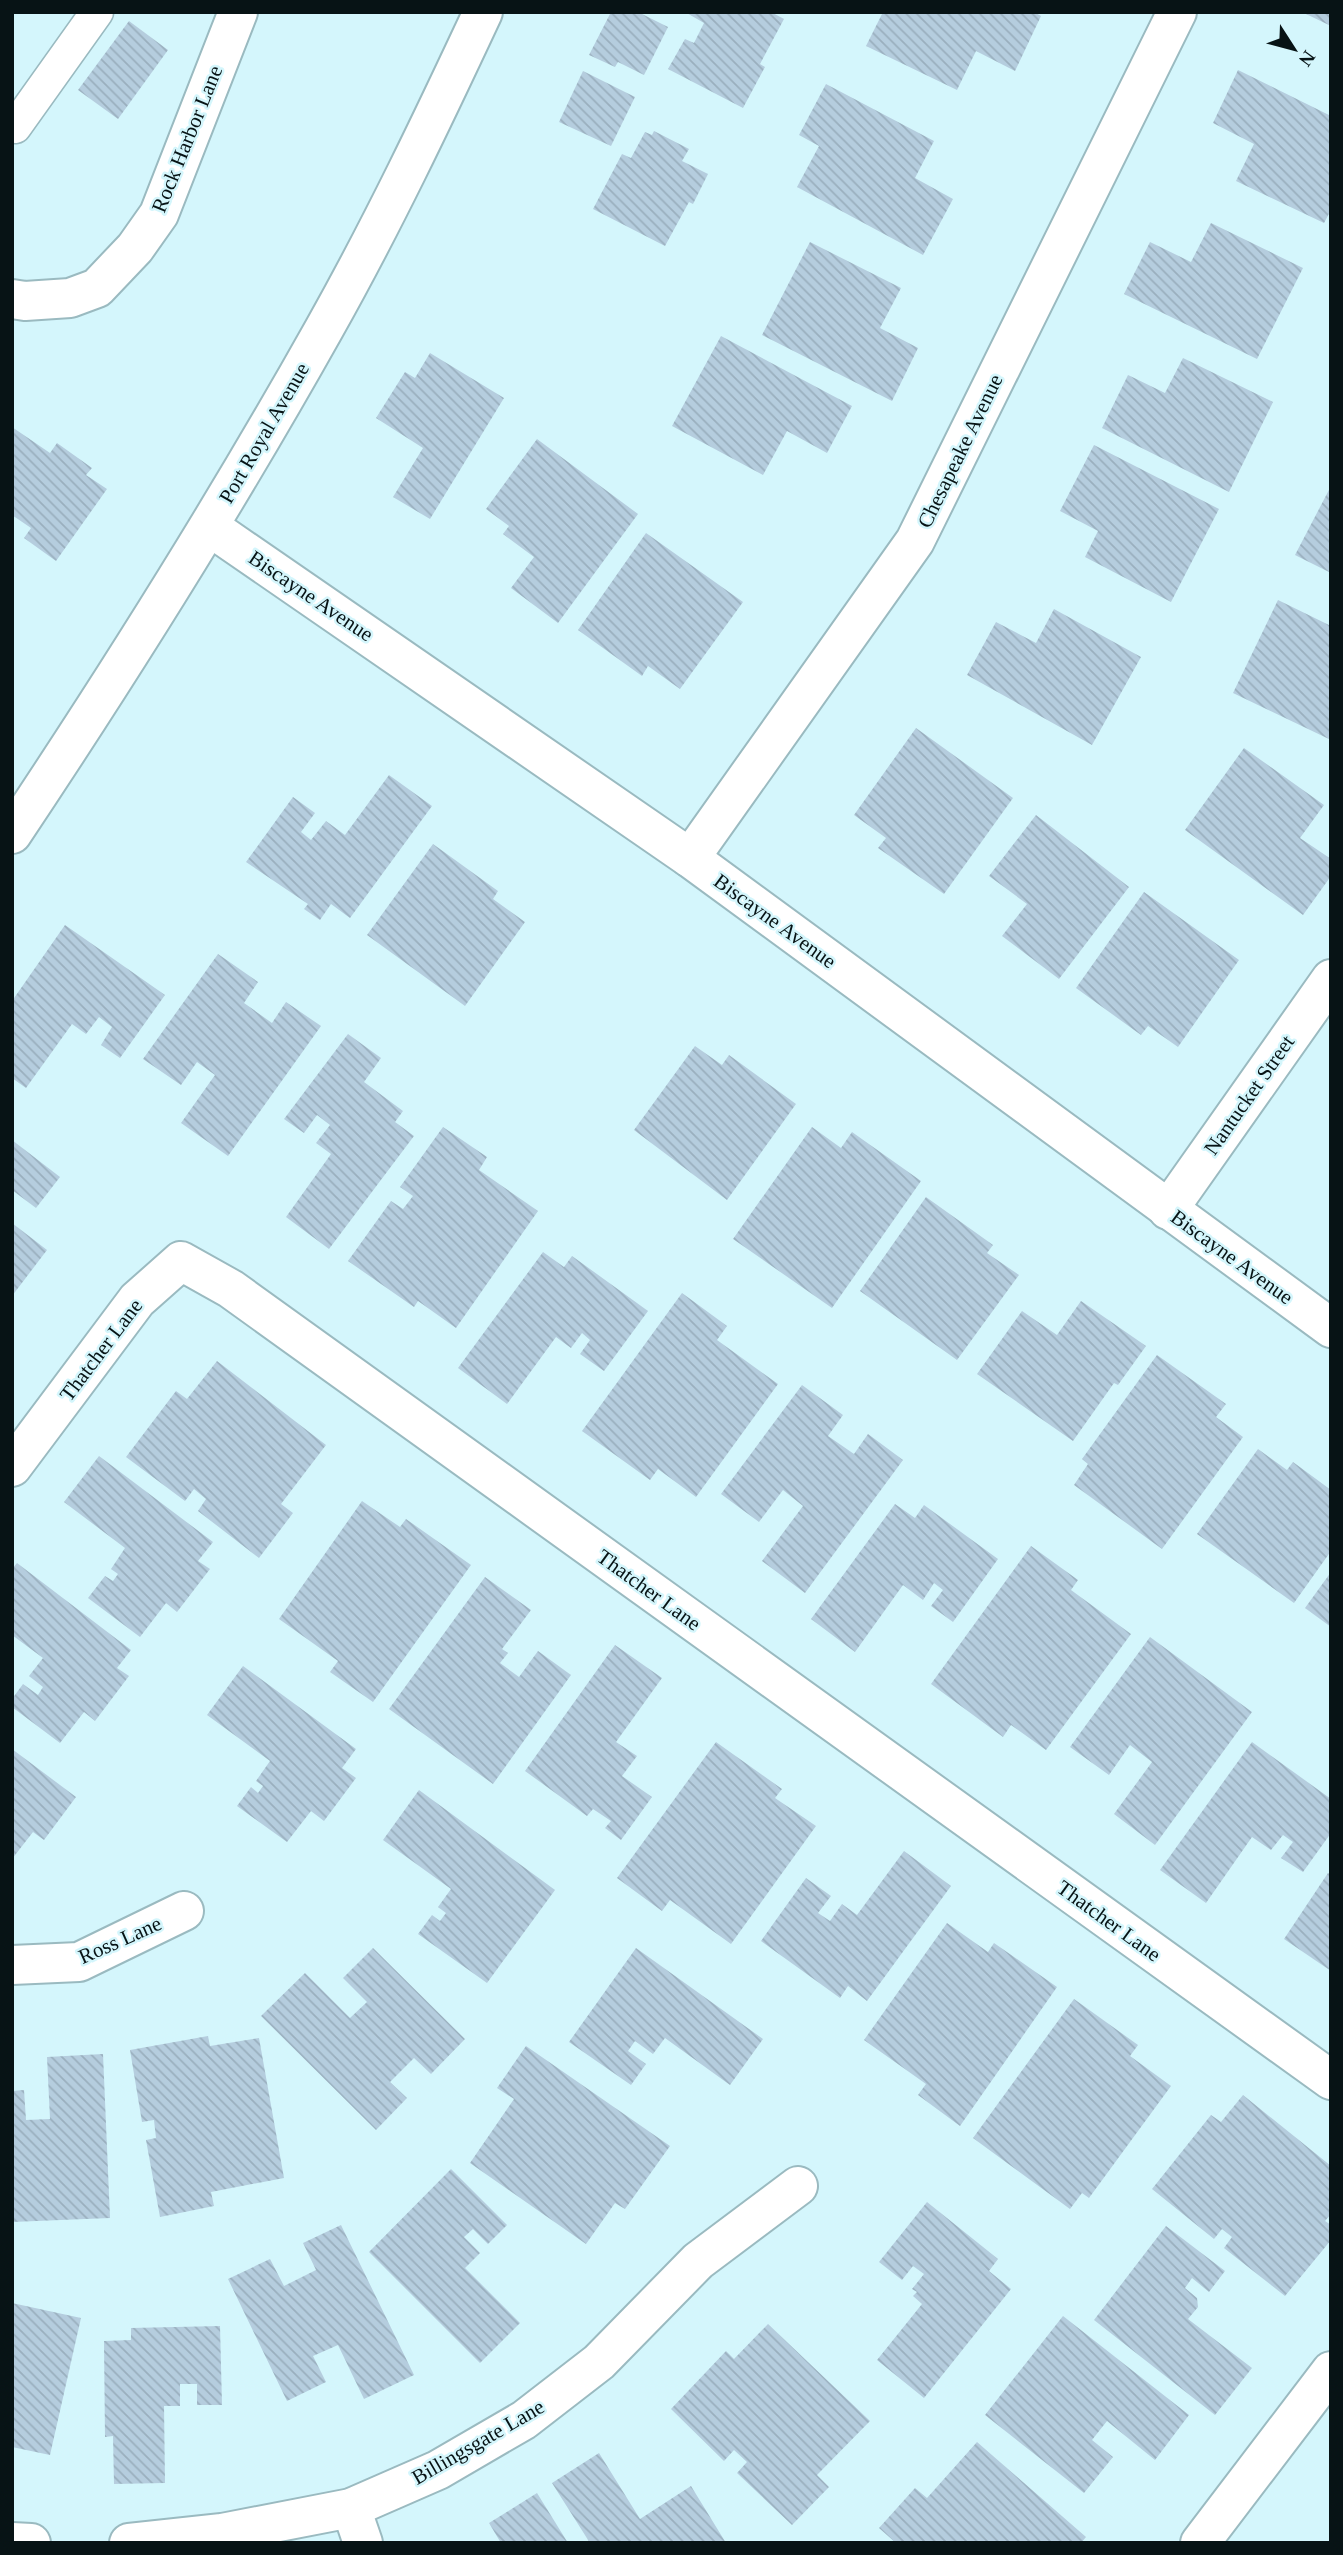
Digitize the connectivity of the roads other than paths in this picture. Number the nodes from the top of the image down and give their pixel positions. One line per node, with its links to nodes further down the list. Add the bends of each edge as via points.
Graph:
1 (97, 12): 5 (lane, via 15,127)
2 (238, 12): 6 (street, Rock Harbor Lane, via 159,214 135,248 97,288 70,298)
3 (483, 12): 7 (street, Port Royal Avenue, via 415,156 325,327)
4 (1177, 12): 9 (street, Chesapeake Avenue, via 915,541)
5 (12, 125)
6 (12, 299)
7 (210, 527): 8 (street, Port Royal Avenue); 9 (street, Biscayne Avenue)
8 (12, 834)
9 (690, 858): 11 (street, Biscayne Avenue)
10 (1331, 979): 11 (street, Nantucket Street)
11 (1168, 1210): 12 (street, Biscayne Avenue)
12 (1331, 1328)
13 (12, 1467): 16 (street, Thatcher Lane, via 137,1300 181,1261 231,1289)
14 (184, 1910): 15 (street, Ross Lane, via 79,1962)
15 (12, 1965)
16 (1331, 2080)
17 (798, 2186): 19 (street, Billingsgate Lane, via 698,2261 599,2362 524,2420)
18 (1331, 2371): 23 (street)
19 (357, 2525): 22 (street, Billingsgate Lane)
20 (12, 2542): 21 (street)
21 (31, 2543)
22 (129, 2543)
23 (1200, 2543)

